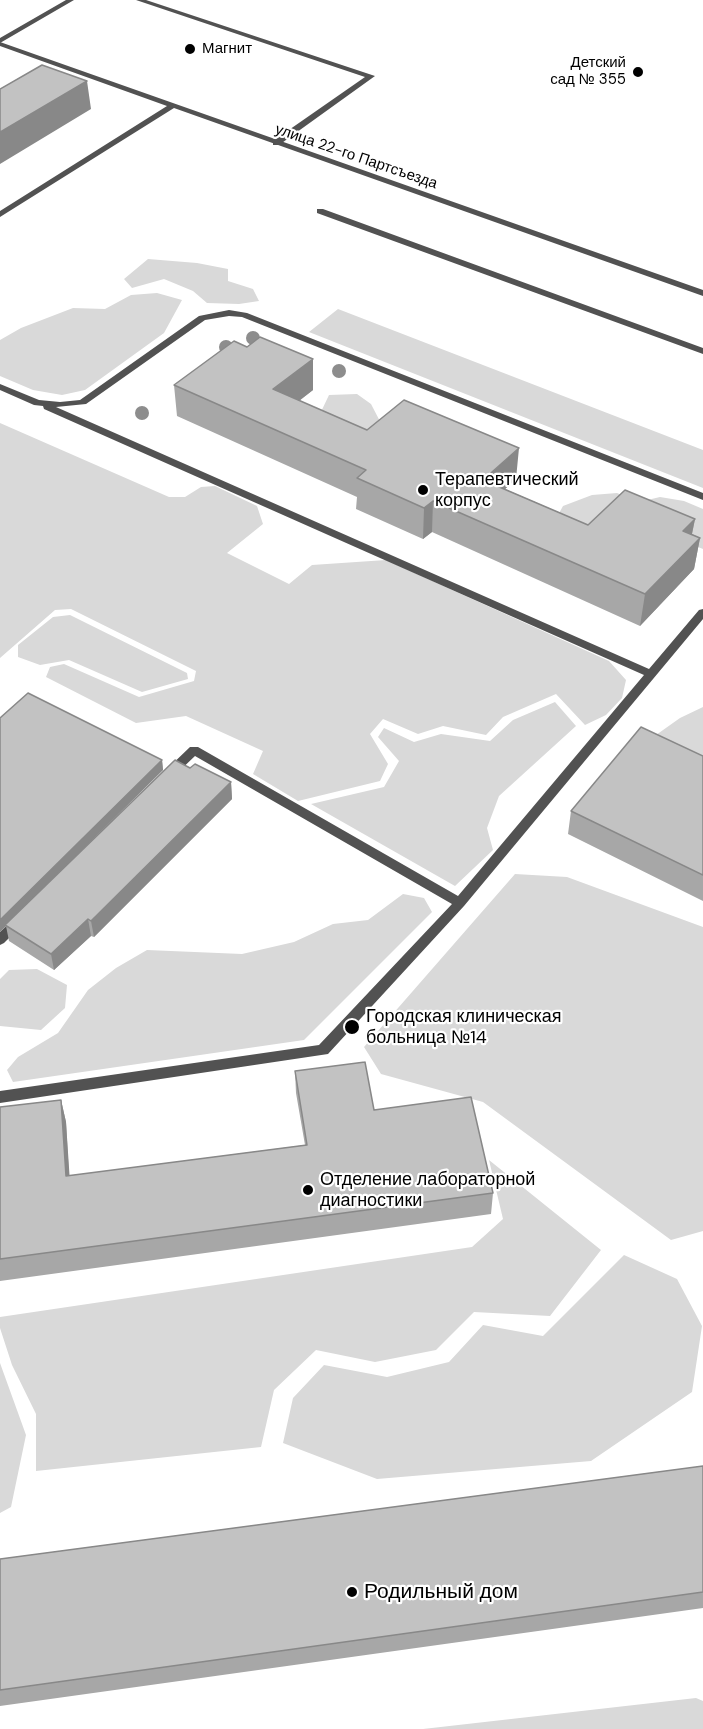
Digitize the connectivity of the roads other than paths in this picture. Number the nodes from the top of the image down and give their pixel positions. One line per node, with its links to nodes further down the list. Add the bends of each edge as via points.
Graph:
1 (71, 0): 3 (street)
2 (139, 0): 5 (street, via 371,76)
3 (0, 43): 4 (street, улица 22-го Партсъезда)
4 (172, 106): 5 (street, улица 22-го Партсъезда); 7 (street)
5 (276, 143): 8 (street, улица 22-го Партсъезда)
6 (320, 211): 9 (street)
7 (0, 215)
8 (703, 293)
9 (703, 351)
10 (0, 387): 11 (street)
11 (37, 403): 12 (street, via 83,402 202,318 215,314 244,315); 14 (street)
12 (703, 497)
13 (703, 612): 14 (street)
14 (651, 674): 16 (street)
15 (160, 783): 16 (street, via 194,750)
16 (460, 903): 19 (street, via 323,1050)
17 (25, 915): 18 (street)
18 (0, 939)
19 (0, 1098)

